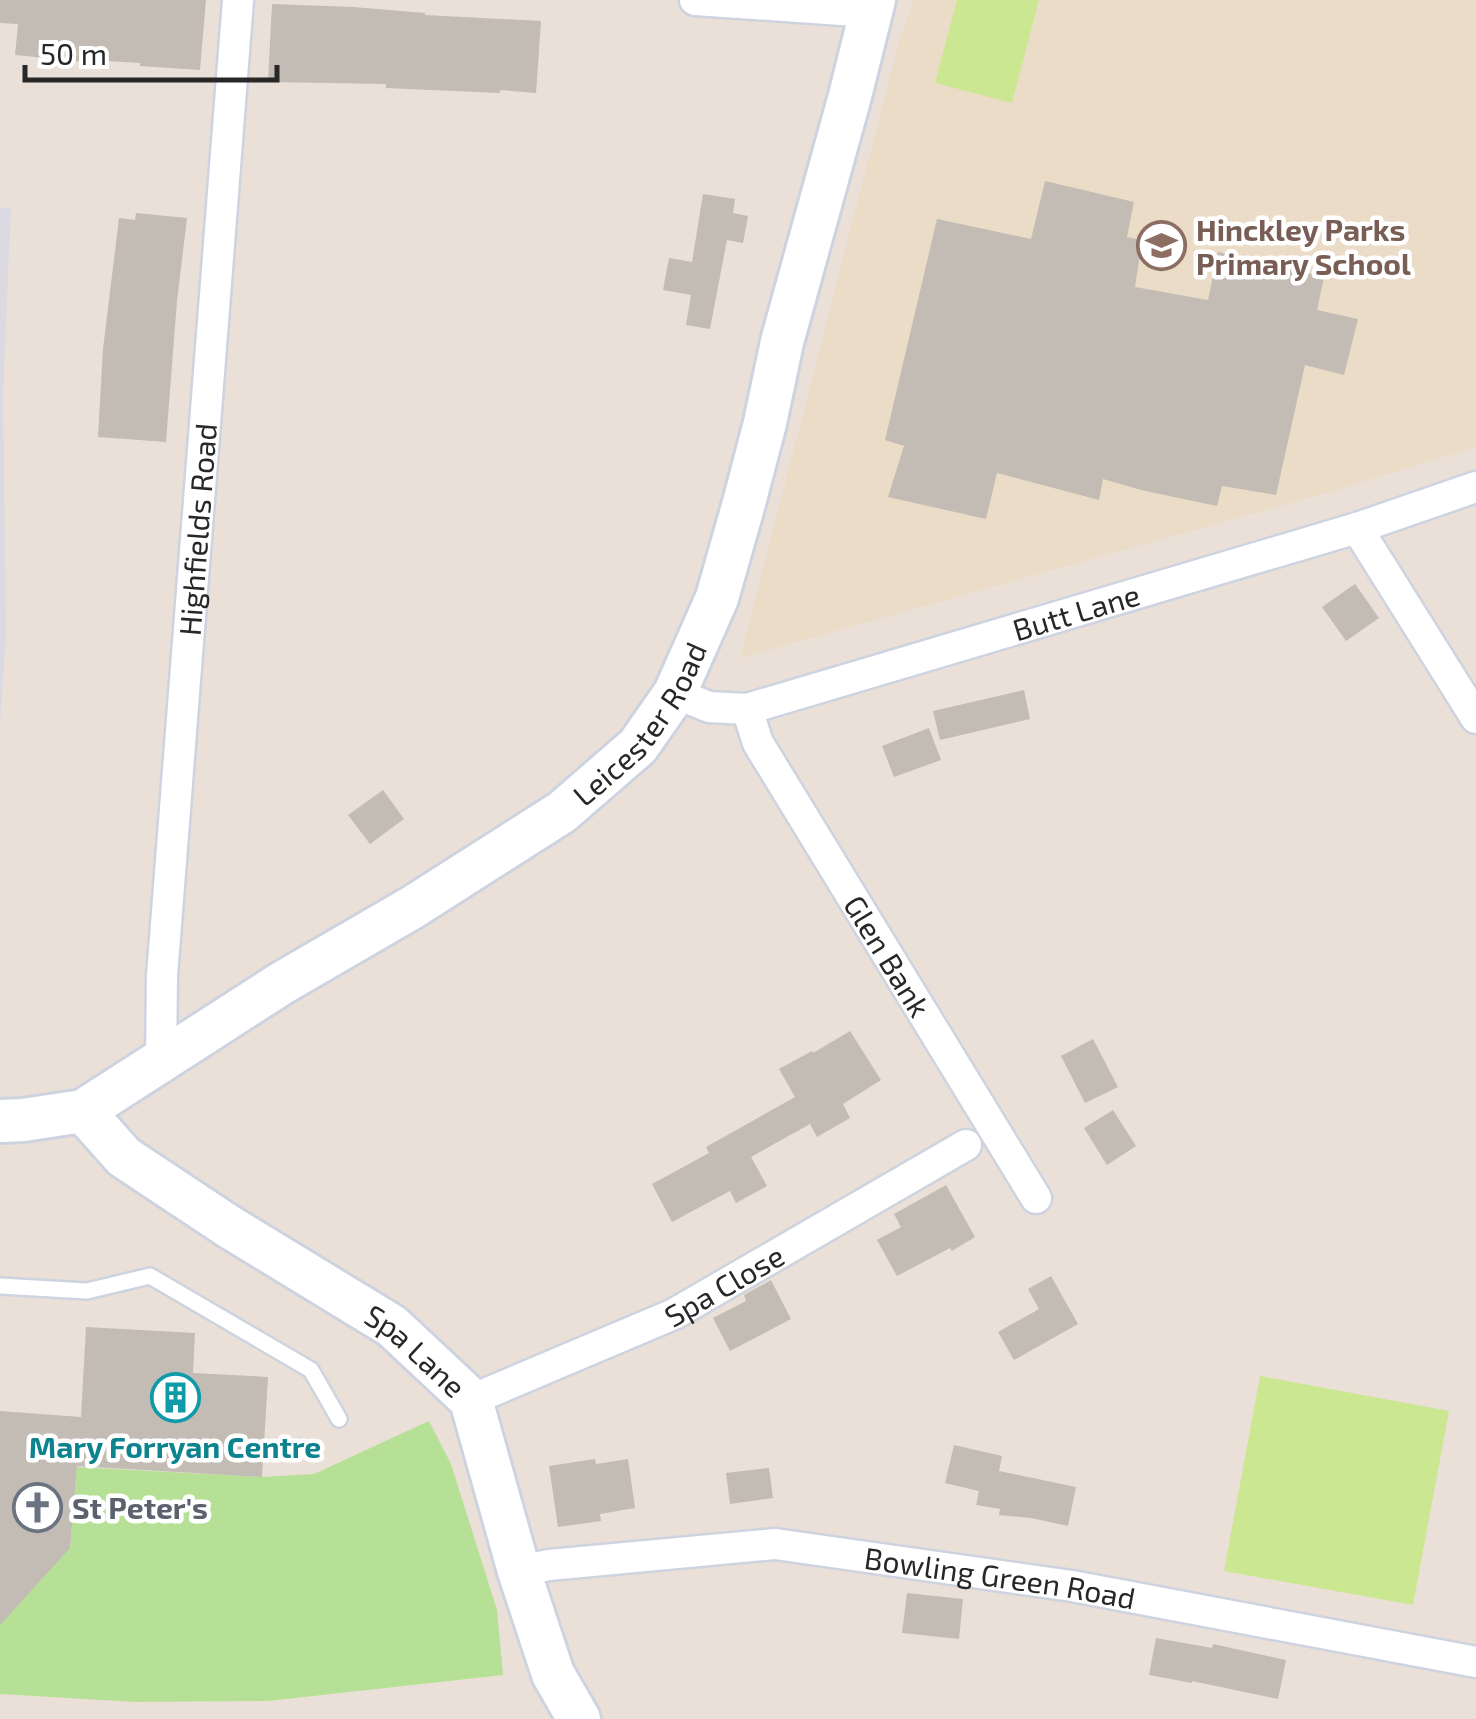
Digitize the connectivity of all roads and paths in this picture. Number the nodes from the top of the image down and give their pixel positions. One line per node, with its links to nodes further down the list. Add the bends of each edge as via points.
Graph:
1 (238, 0): 9 (street, Highfields Road, via 162,976)
2 (695, 0): 3 (street)
3 (873, 6): 6 (main road, Leicester Road, via 724,571)
4 (1476, 487): 5 (street, Butt Lane)
5 (1357, 528): 7 (street, Butt Lane); 8 (street)
6 (674, 693): 7 (street, Butt Lane, via 709,707); 9 (main road, Leicester Road, via 638,746 562,812)
7 (747, 709): 13 (street, Glen Bank, via 758,743)
8 (1476, 718)
9 (161, 1060): 10 (main road, Leicester Road)
10 (83, 1111): 11 (main road, Leicester Road); 15 (main road, Spa Lane, via 124,1157 392,1326)
11 (0, 1120)
12 (966, 1145): 15 (street, Spa Close, via 674,1314)
13 (1036, 1198)
14 (0, 1286): 16 (lane, via 87,1291 150,1276 311,1370)
15 (471, 1400): 17 (main road, Spa Lane)
16 (339, 1420)
17 (519, 1571): 18 (street, Bowling Green Road, via 775,1544 1072,1586); 19 (main road, Spa Lane, via 553,1674)
18 (1476, 1662)
19 (579, 1719)

